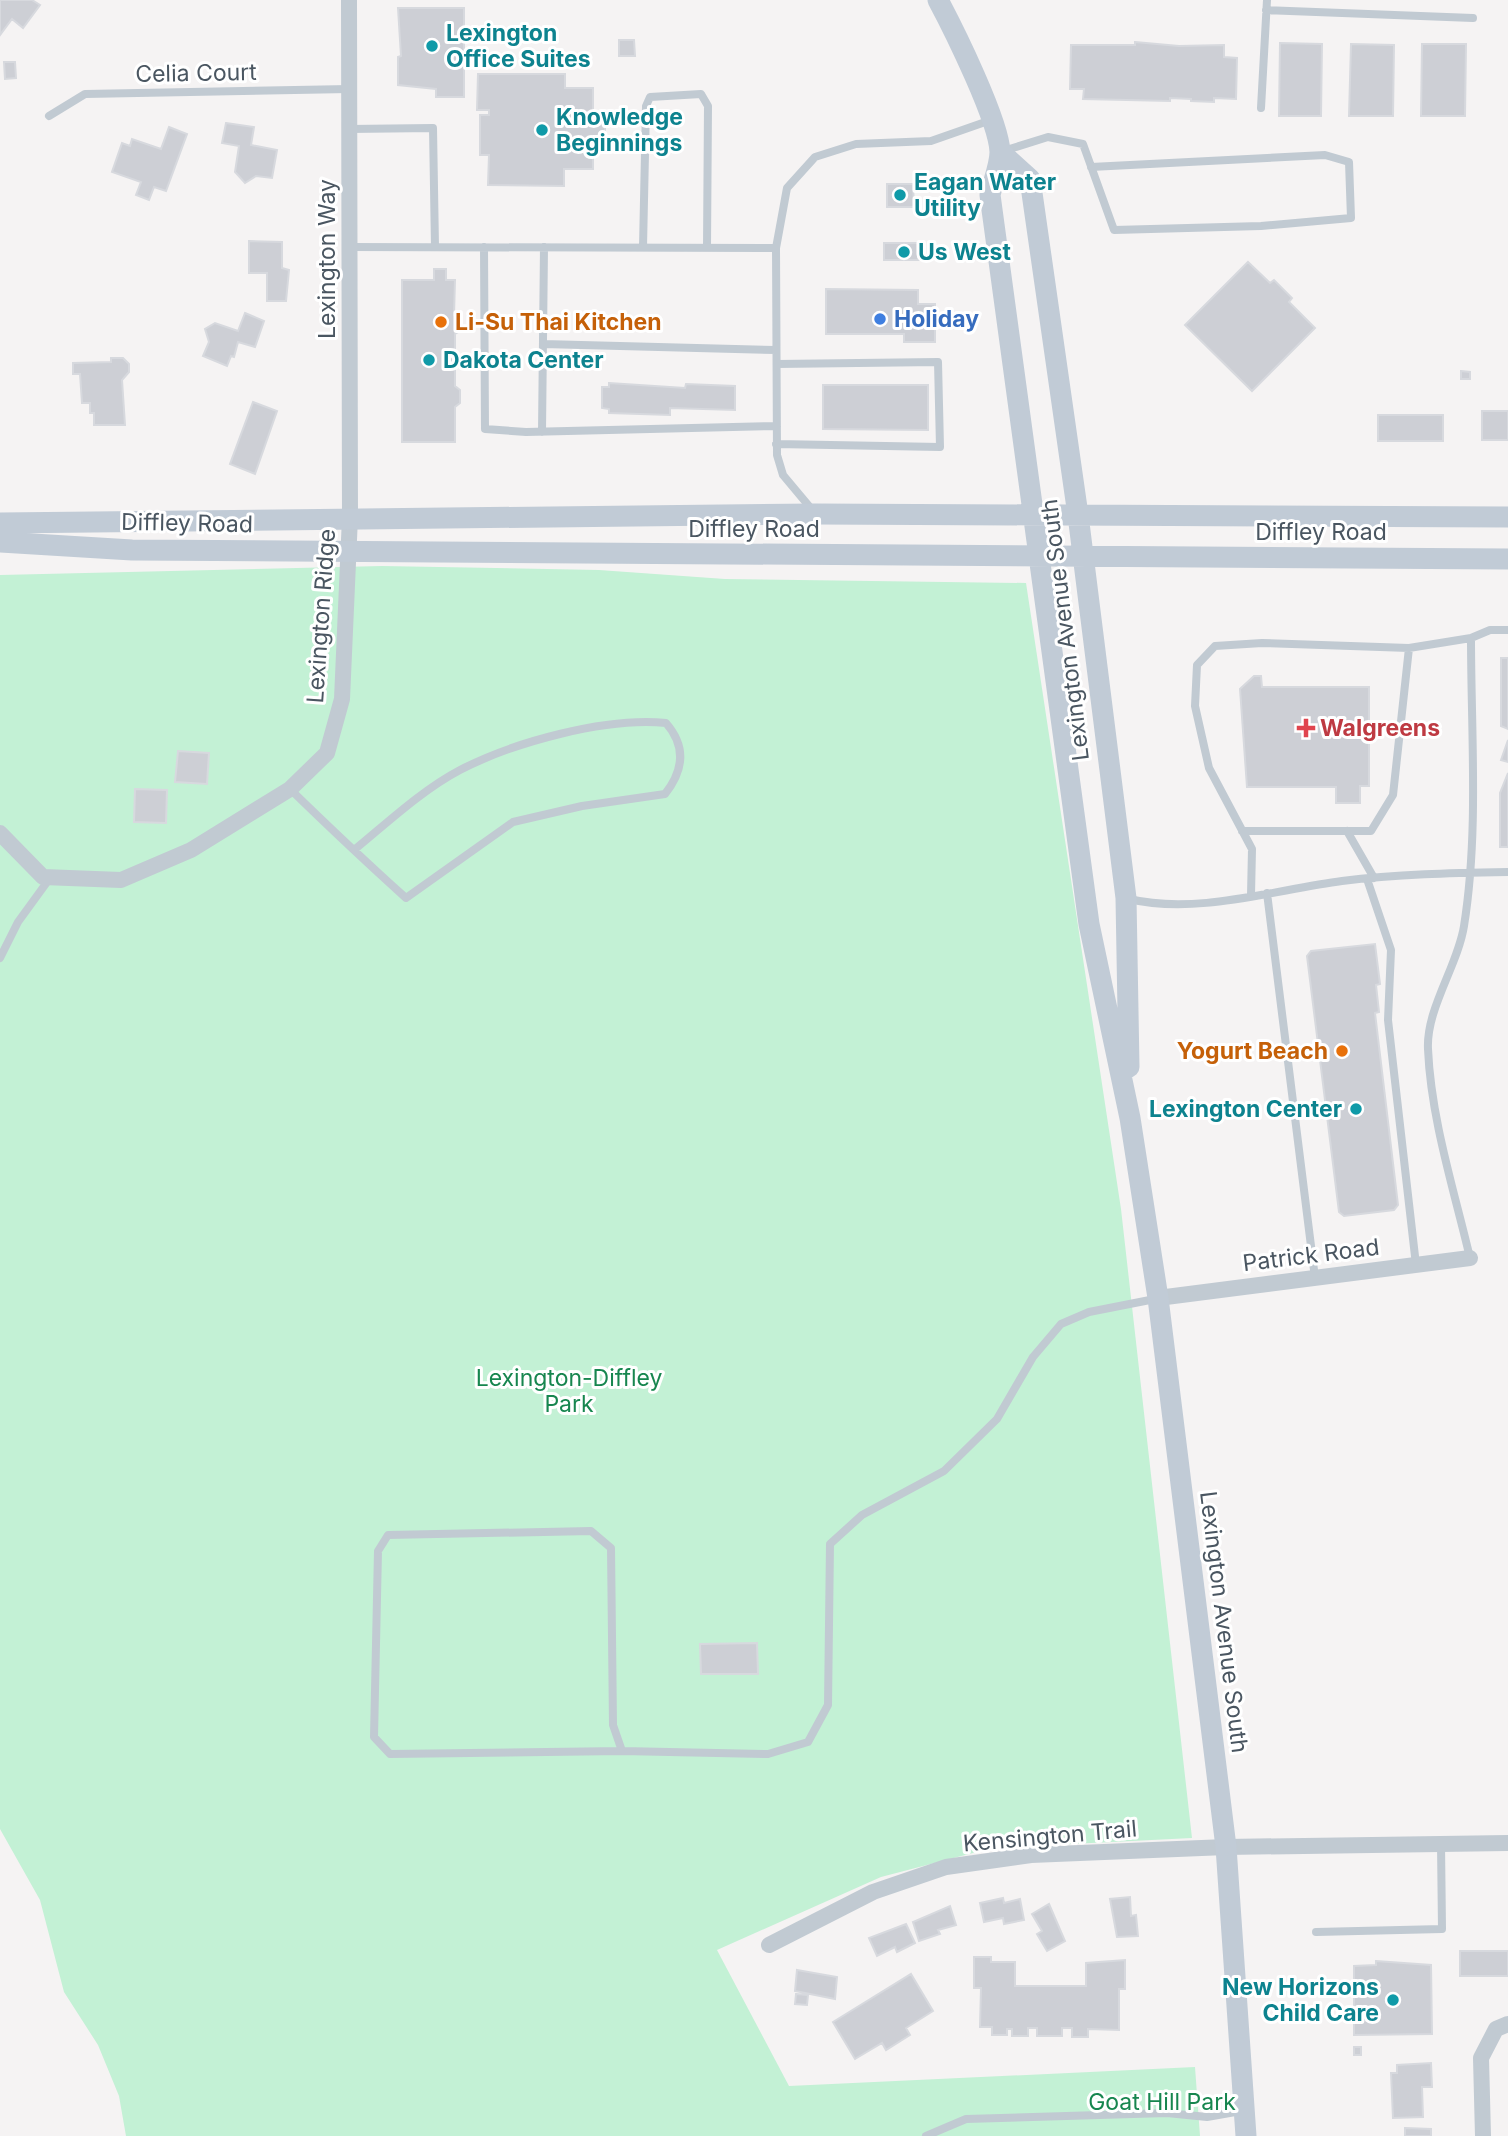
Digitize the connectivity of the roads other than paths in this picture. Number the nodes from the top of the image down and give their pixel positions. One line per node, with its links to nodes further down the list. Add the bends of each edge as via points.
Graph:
1 (349, 0): 6 (street, Lexington Way)
2 (938, 0): 9 (street, Lexington Avenue South)
3 (1267, 0): 4 (lane)
4 (1266, 10): 5 (lane); 7 (lane)
5 (1473, 18)
6 (349, 89): 8 (lane, Celia Court, via 85,94); 10 (street, Lexington Way)
7 (1261, 108)
8 (49, 116)
9 (991, 120): 11 (street, Lexington Avenue South); 19 (lane, via 931,141 856,144 815,157 787,188)
10 (349, 129): 13 (street, Lexington Way); 14 (lane, via 433,128)
11 (1000, 152): 12 (lane, via 1048,137 1083,144); 27 (street, Lexington Avenue South, via 990,195); 28 (street, Lexington Avenue South, via 1030,179)
12 (1091, 167): 12 (lane, via 1114,230 1352,218 1349,162 1325,155)
13 (349, 247): 14 (lane); 29 (street, Lexington Way)
14 (435, 247): 15 (lane)
15 (484, 247): 16 (lane); 24 (lane, via 485,429)
16 (544, 247): 17 (lane); 20 (lane)
17 (643, 247): 18 (lane); 18 (lane, via 646,106 650,97 701,94 708,106)
18 (707, 247): 19 (lane)
19 (776, 248): 21 (lane)
20 (543, 345): 21 (lane); 24 (lane)
21 (776, 350): 22 (lane)
22 (777, 363): 23 (lane); 25 (lane, via 937,362 940,447)
23 (777, 426): 24 (lane); 25 (lane)
24 (542, 432)
25 (776, 444): 26 (lane, via 783,475)
26 (815, 514): 27 (street, Diffley Road); 29 (street, Diffley Road)
27 (1035, 515): 28 (street, Diffley Road); 34 (street, Lexington Avenue South)
28 (1077, 515): 30 (street, Diffley Road); 35 (street, Lexington Avenue South)
29 (350, 517): 31 (street, Diffley Road); 33 (street, Lexington Ridge)
30 (1508, 517)
31 (0, 523)
32 (0, 542): 33 (street, Diffley Road, via 132,550)
33 (348, 552): 34 (street, Diffley Road); 40 (street, Lexington Ridge, via 342,699 327,753)
34 (1040, 557): 35 (street, Diffley Road); 53 (street, Lexington Avenue South, via 1089,924)
35 (1083, 558): 36 (street, Diffley Road); 51 (street, Lexington Avenue South)
36 (1508, 559)
37 (1508, 629): 38 (lane)
38 (1471, 638): 39 (lane); 45 (lane)
39 (1409, 648): 41 (lane, via 1262,643 1215,646 1206,655 1197,665 1195,706 1209,768); 42 (lane, via 1393,794 1371,831)
40 (290, 789): 44 (lane); 47 (street, Lexington Ridge, via 191,850 121,880)
41 (1242, 831): 42 (lane); 50 (lane, via 1252,849)
42 (1347, 831): 48 (lane)
43 (0, 832): 47 (street, via 43,877)
44 (354, 850): 44 (lane, via 406,898 513,822 665,794 675,781 680,762 677,736 666,723 640,720 583,728 501,753 460,770)
45 (1471, 872): 46 (lane); 48 (lane); 54 (lane, via 1464,929 1427,1046 1437,1115)
46 (1508, 872)
47 (51, 878): 52 (lane, via 18,922)
48 (1370, 878): 49 (lane); 55 (lane, via 1391,950 1388,1020)
49 (1267, 893): 50 (lane); 56 (lane)
50 (1251, 895): 51 (lane, via 1151,904)
51 (1126, 898): 53 (street, Lexington Avenue South)
52 (0, 958)
53 (1130, 1118): 57 (street, Lexington Avenue South)
54 (1470, 1258): 55 (street, Patrick Road)
55 (1416, 1265): 56 (street, Patrick Road)
56 (1315, 1278): 57 (street, Patrick Road)
57 (1158, 1298): 58 (lane, via 1089,1312 1061,1324 1033,1357 997,1419 944,1471 863,1514 831,1544 828,1705 808,1742 768,1754); 61 (street, Lexington Avenue South)
58 (622, 1751): 58 (lane, via 613,1725 611,1548 591,1531 388,1535 377,1551 374,1737 390,1754)
59 (1508, 1843): 60 (street, Kensington Trail)
60 (1441, 1844): 61 (street, Kensington Trail); 62 (lane, via 1442,1929)
61 (1226, 1847): 63 (street, Kensington Trail, via 1031,1855 946,1867 873,1892); 65 (street, Lexington Avenue South)
62 (1316, 1932)
63 (769, 1945)
64 (1502, 2026): 68 (street, via 1481,2058)
65 (1244, 2110): 66 (lane, via 1207,2117 1167,2113 966,2119); 67 (street, Lexington Avenue South)
66 (926, 2136)
67 (1246, 2136)
68 (1483, 2136)

